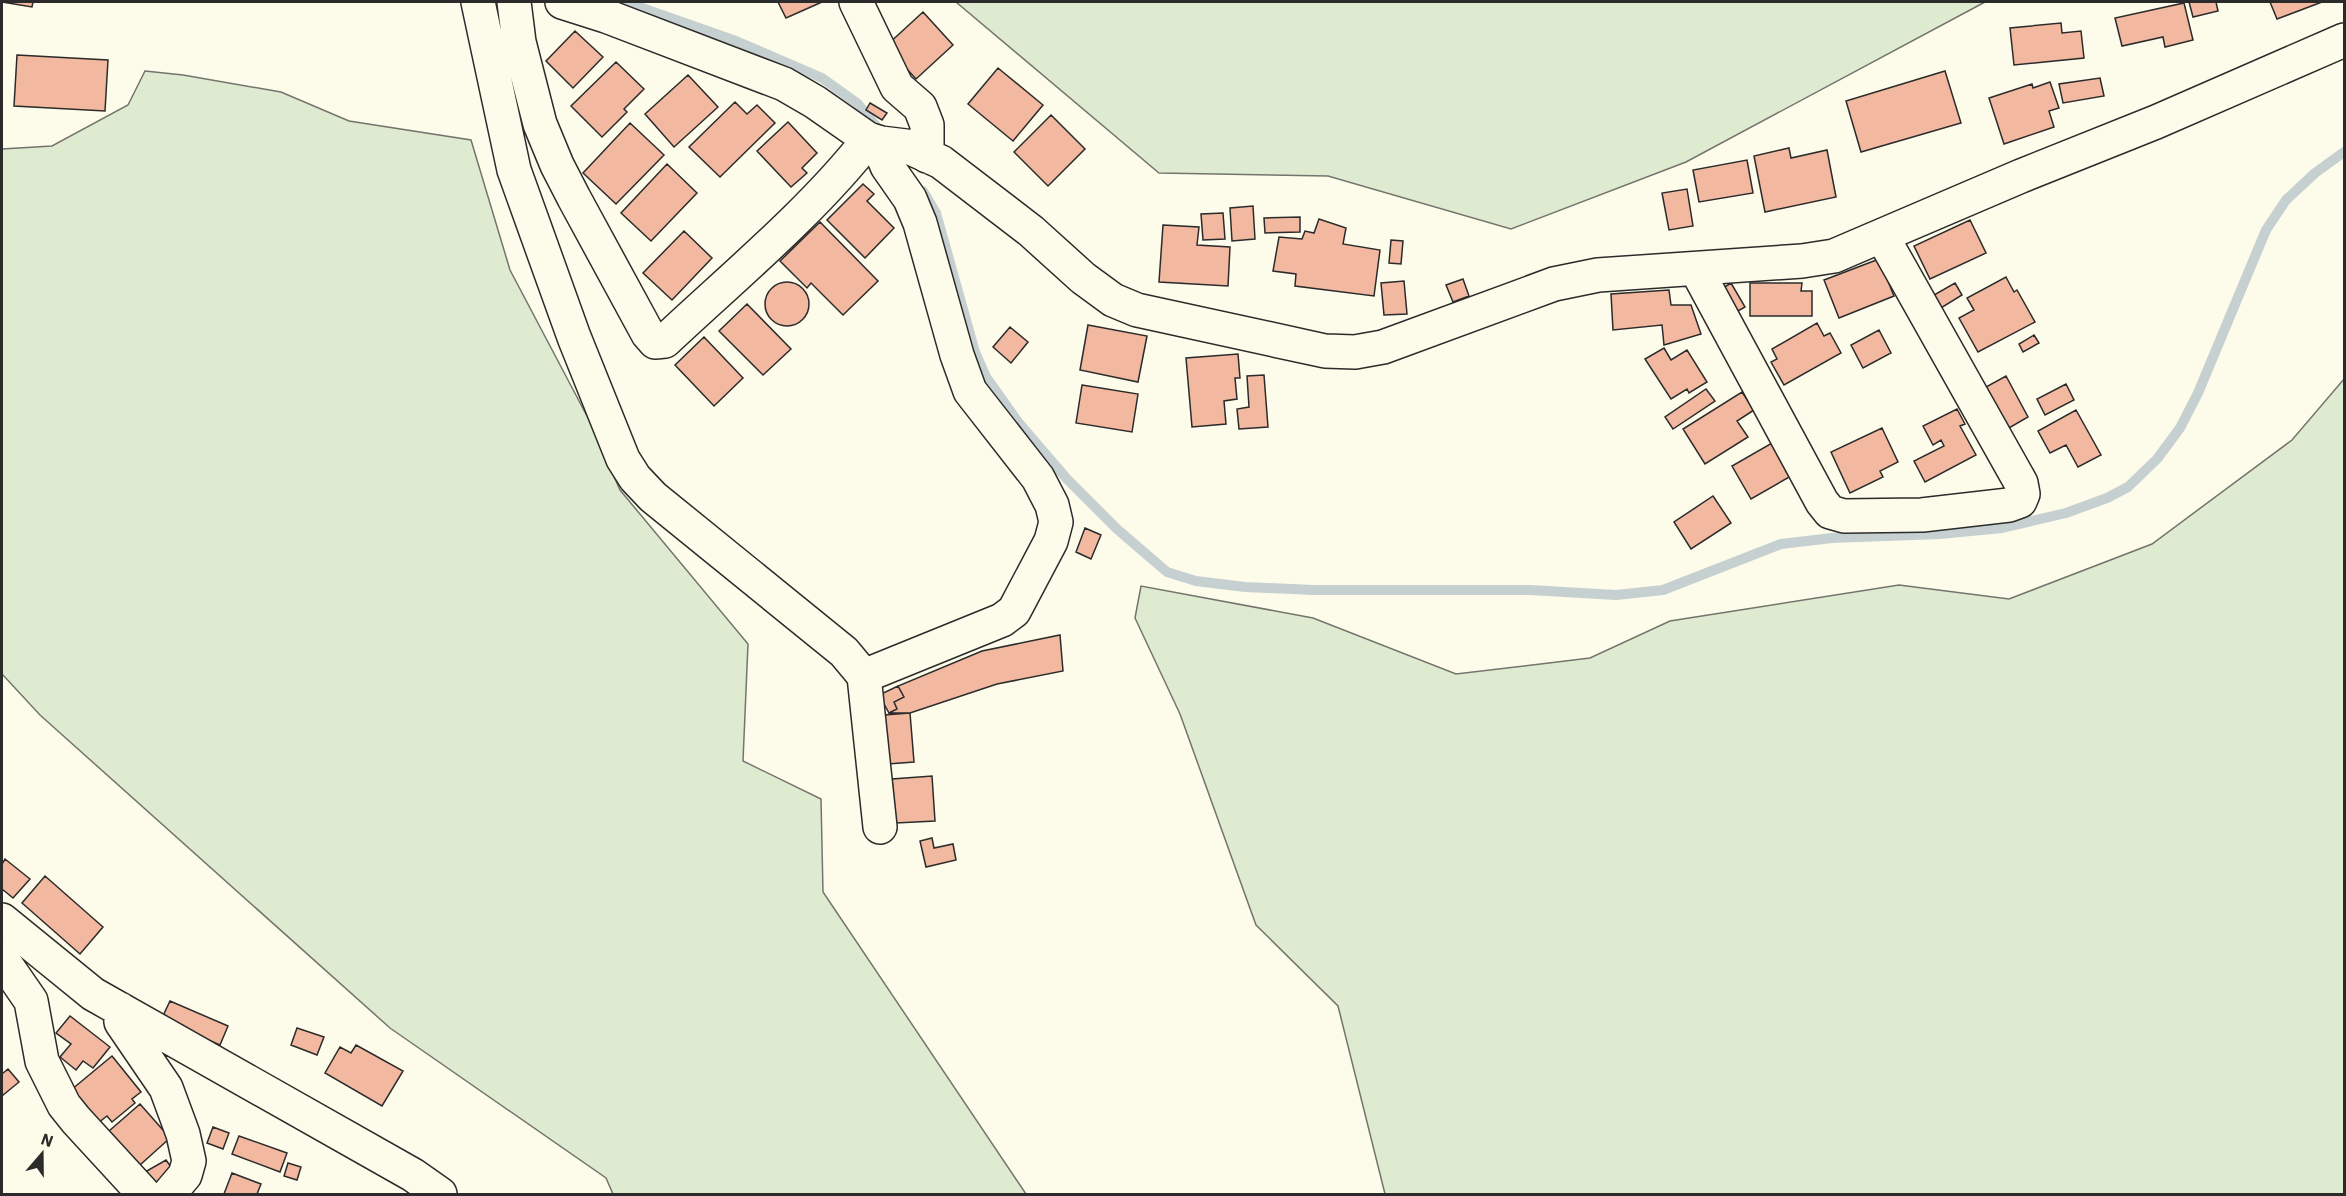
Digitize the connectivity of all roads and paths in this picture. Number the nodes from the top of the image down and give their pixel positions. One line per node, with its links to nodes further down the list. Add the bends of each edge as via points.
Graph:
1 (478, 2): 10 (street, via 514,170 623,459 634,478 653,497 844,652)
2 (514, 2): 6 (street, via 519,42 540,124 557,165 648,334 656,342 665,341)
3 (562, 2): 6 (street, via 784,84)
4 (856, 2): 7 (street, via 897,87 920,107 927,125)
5 (2344, 40): 8 (street)
6 (873, 141): 7 (street, via 906,146); 10 (street, via 910,199 920,223 970,391 1038,478 1056,522 1051,541 1014,612)
7 (927, 156): 9 (street, via 941,162 1031,231 1083,279 1113,300 1137,310 1326,351 1355,352 1383,347 1554,284 1598,275)
8 (1882, 236): 9 (street, via 1834,256); 9 (street, via 2021,483 2020,501 1922,515 1844,516 1830,512)
9 (1696, 269)
10 (864, 676): 11 (street)
11 (880, 827)
12 (2, 920): 14 (street, via 84,987)
13 (2, 959): 15 (street, via 31,1001 42,1061 64,1105)
14 (120, 1009): 16 (street, via 121,1022 166,1088 183,1134 189,1161 185,1175); 17 (street)
15 (144, 1194)
16 (169, 1194)
17 (440, 1194)

